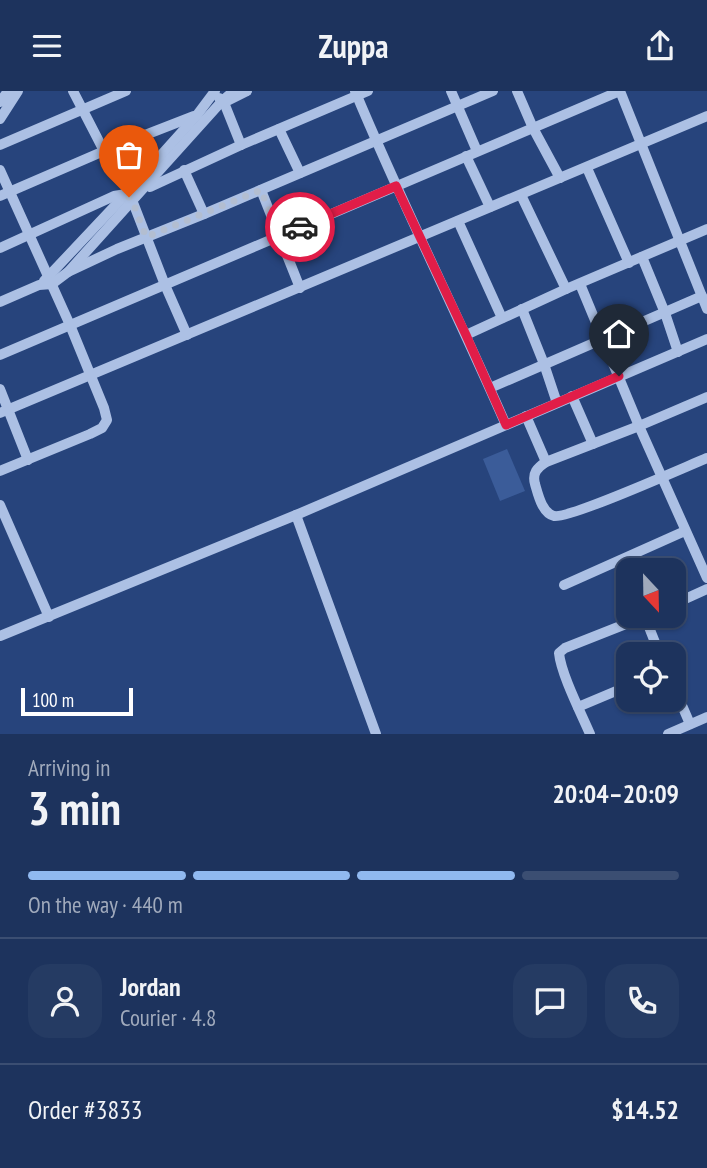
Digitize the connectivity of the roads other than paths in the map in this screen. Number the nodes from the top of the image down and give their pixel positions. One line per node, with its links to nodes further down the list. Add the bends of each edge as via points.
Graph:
1 (8, 91): 13 (street)
2 (18, 91): 18 (street)
3 (73, 91): 15 (street)
4 (126, 91): 15 (street)
5 (234, 91): 12 (street)
6 (247, 91): 12 (street)
7 (451, 91): 14 (street)
8 (492, 91): 14 (street)
9 (517, 91): 19 (street)
10 (620, 91): 19 (street); 22 (street)
11 (360, 93): 20 (street); 21 (street)
12 (219, 97): 16 (street); 24 (street); 33 (street)
13 (0, 102)
14 (458, 106): 21 (street); 26 (street)
15 (82, 109): 23 (street); 25 (street)
16 (197, 115): 25 (street); 37 (street)
17 (707, 116): 22 (street)
18 (0, 119)
19 (533, 128): 26 (street); 31 (street)
20 (279, 129): 24 (street); 30 (street)
21 (377, 141): 30 (street); 32 (street)
22 (641, 144): 27 (street); 46 (street)
23 (0, 145)
24 (242, 145): 29 (street)
25 (104, 151): 35 (street)
26 (471, 154): 32 (street); 38 (street)
27 (587, 168): 31 (street); 49 (street)
28 (0, 170): 35 (street)
29 (184, 170): 33 (street); 39 (street)
30 (300, 173): 34 (street)
31 (560, 178): 36 (street)
32 (396, 186): 43 (street); 45 (street)
33 (143, 190): 37 (street)
34 (261, 190): 39 (street); 43 (street)
35 (5, 194): 42 (street)
36 (521, 194): 38 (street); 55 (street)
37 (129, 198): 42 (street, via 114,196); 44 (street); 50 (street); 51 (street)
38 (490, 207): 40 (street)
39 (204, 214): 44 (street)
40 (458, 221): 45 (street); 61 (street)
41 (707, 229): 46 (street)
42 (29, 235): 47 (street); 51 (street)
43 (279, 236): 53 (street); 54 (street)
44 (146, 237): 50 (street); 53 (street)
45 (419, 237): 54 (street); 64 (street)
46 (680, 240): 48 (street); 56 (street)
47 (0, 248)
48 (642, 257): 49 (street); 60 (street)
49 (629, 263): 52 (street)
50 (68, 272): 51 (street)
51 (50, 280): 57 (street); 62 (street)
52 (580, 284): 55 (street); 65 (street)
53 (165, 285): 62 (street); 63 (street)
54 (300, 288): 63 (street)
55 (566, 289): 58 (street)
56 (702, 296): 59 (street); 60 (street)
57 (0, 302)
58 (522, 309): 61 (street); 69 (street)
59 (707, 309)
60 (665, 313): 65 (street); 67 (street)
61 (502, 318): 64 (street)
62 (69, 325): 68 (street); 70 (street)
63 (187, 335): 70 (street)
64 (466, 335): 72 (street)
65 (603, 338): 69 (street); 71 (street)
66 (707, 339): 67 (street)
67 (678, 352): 71 (street)
68 (0, 355)
69 (544, 364): 72 (street); 76 (street)
70 (91, 376): 77 (street); 83 (street, via 107,420 102,428)
71 (619, 376): 74 (street); 80 (street)
72 (490, 388): 79 (street)
73 (0, 389): 77 (street)
74 (572, 396): 76 (street); 81 (street)
75 (707, 397): 80 (street)
76 (557, 403): 78 (street)
77 (4, 412): 83 (street)
78 (526, 416): 79 (street); 84 (street)
79 (506, 425): 88 (street)
80 (639, 426): 81 (street); 86 (street)
81 (593, 444): 84 (street)
82 (707, 458): 86 (street)
83 (28, 460): 85 (street)
84 (546, 462): 86 (street, via 536,470 534,481 542,504 555,516)
85 (0, 471)
86 (661, 477): 89 (street)
87 (0, 505): 94 (street)
88 (296, 515): 94 (street); 102 (street)
89 (685, 531): 90 (street); 91 (street)
90 (707, 578)
91 (564, 585)
92 (707, 589): 93 (street)
93 (686, 599)
94 (49, 617): 96 (street)
95 (616, 628): 98 (street, via 559,653)
96 (0, 636)
97 (616, 691): 98 (street)
98 (578, 707): 103 (street)
99 (685, 712): 101 (street)
100 (707, 717): 101 (street)
101 (690, 724): 104 (street)
102 (376, 734)
103 (590, 734)
104 (668, 734)

